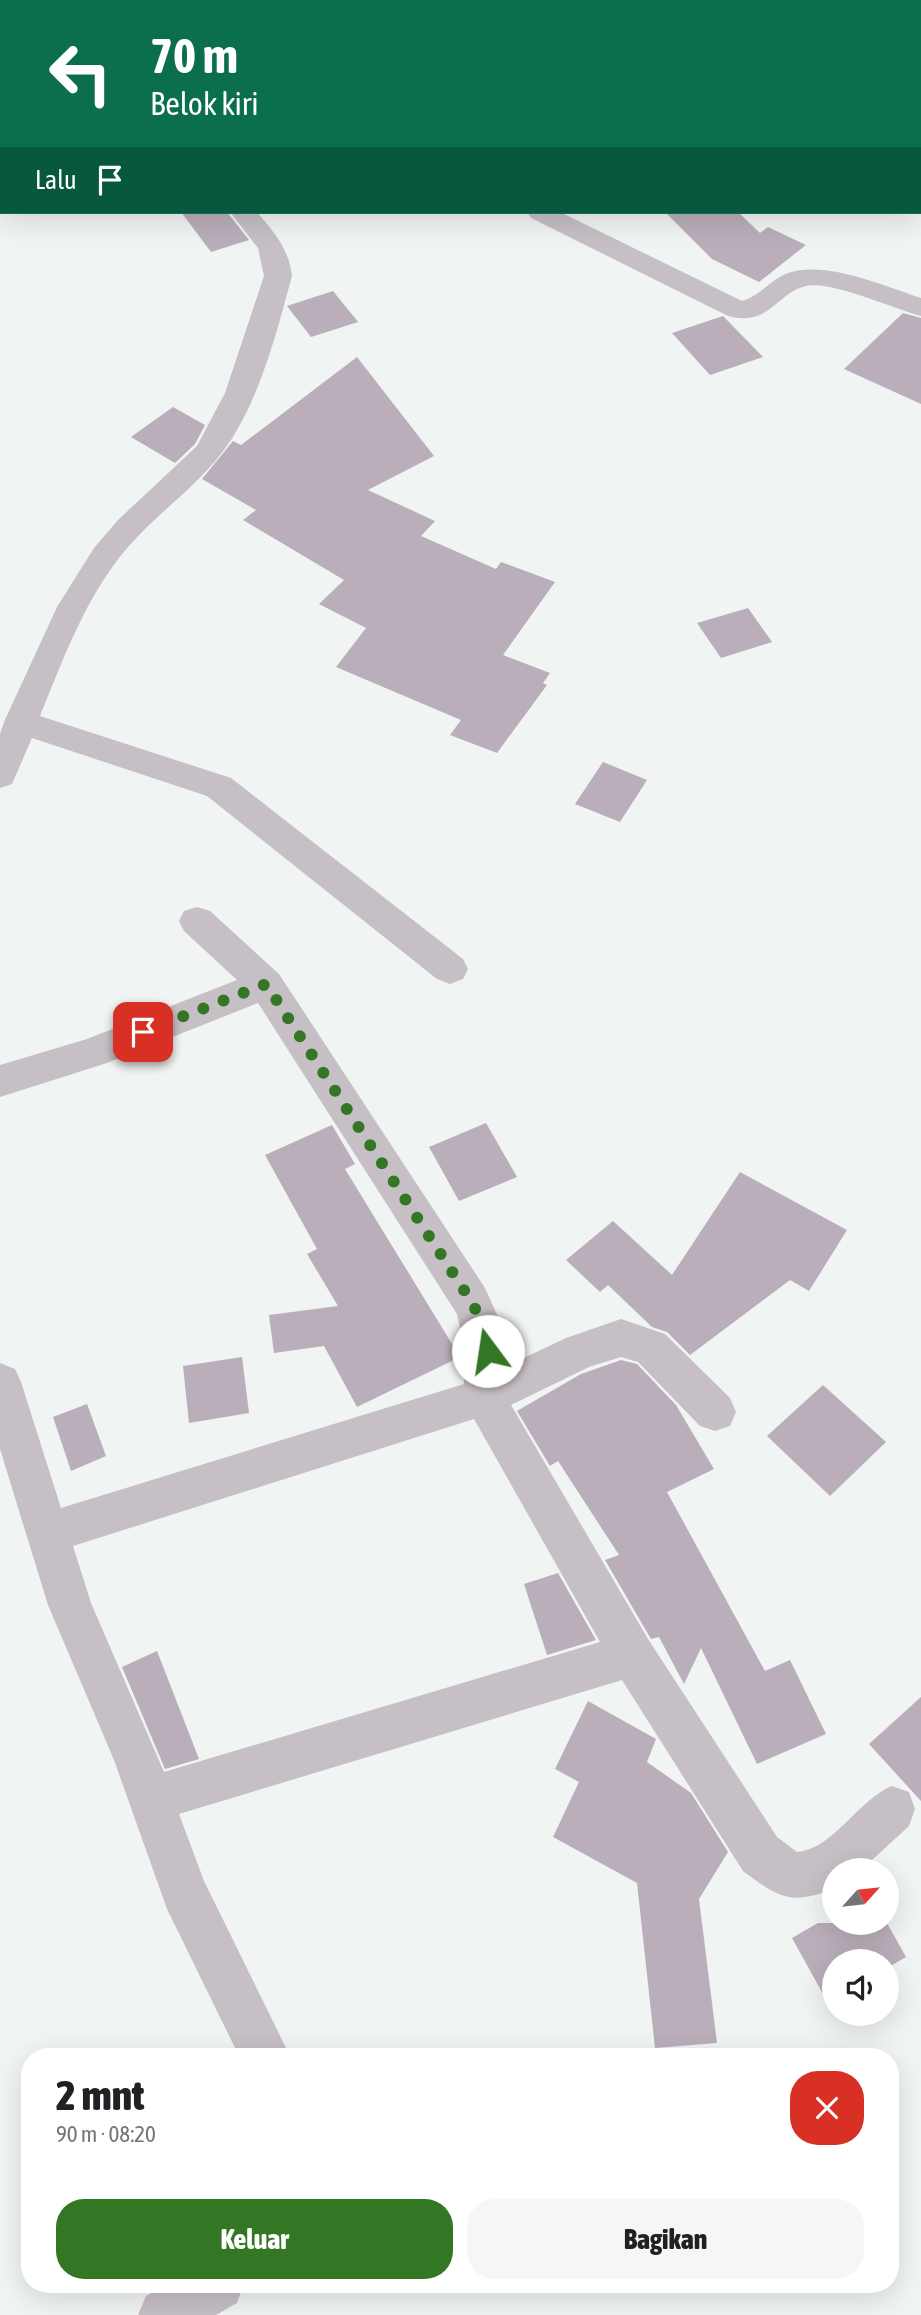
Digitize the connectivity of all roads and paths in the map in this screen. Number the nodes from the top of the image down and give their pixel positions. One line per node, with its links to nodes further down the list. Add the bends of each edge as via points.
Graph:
1 (245, 214): 4 (street, via 269,240 278,260 278,276 230,415 206,454 108,551 76,597)
2 (544, 214): 3 (street, via 738,310 751,309 802,277 826,279)
3 (921, 307)
4 (20, 722): 5 (street); 7 (street, via 219,788)
5 (0, 775)
6 (197, 921): 8 (street)
7 (450, 969)
8 (266, 984): 9 (street, via 94,1052); 11 (street, via 483,1324 488,1351)
9 (0, 1081)
10 (0, 1382): 13 (street)
11 (484, 1397): 12 (street, via 580,1351 621,1338 651,1347); 13 (street); 14 (street)
12 (715, 1412)
13 (47, 1533): 15 (street, via 70,1605)
14 (632, 1655): 15 (street); 16 (street, via 760,1854 786,1873 802,1876 842,1857)
15 (151, 1799): 17 (street, via 184,1892)
16 (892, 1809)
17 (261, 2048)
18 (203, 2293): 19 (street)
19 (165, 2315)

